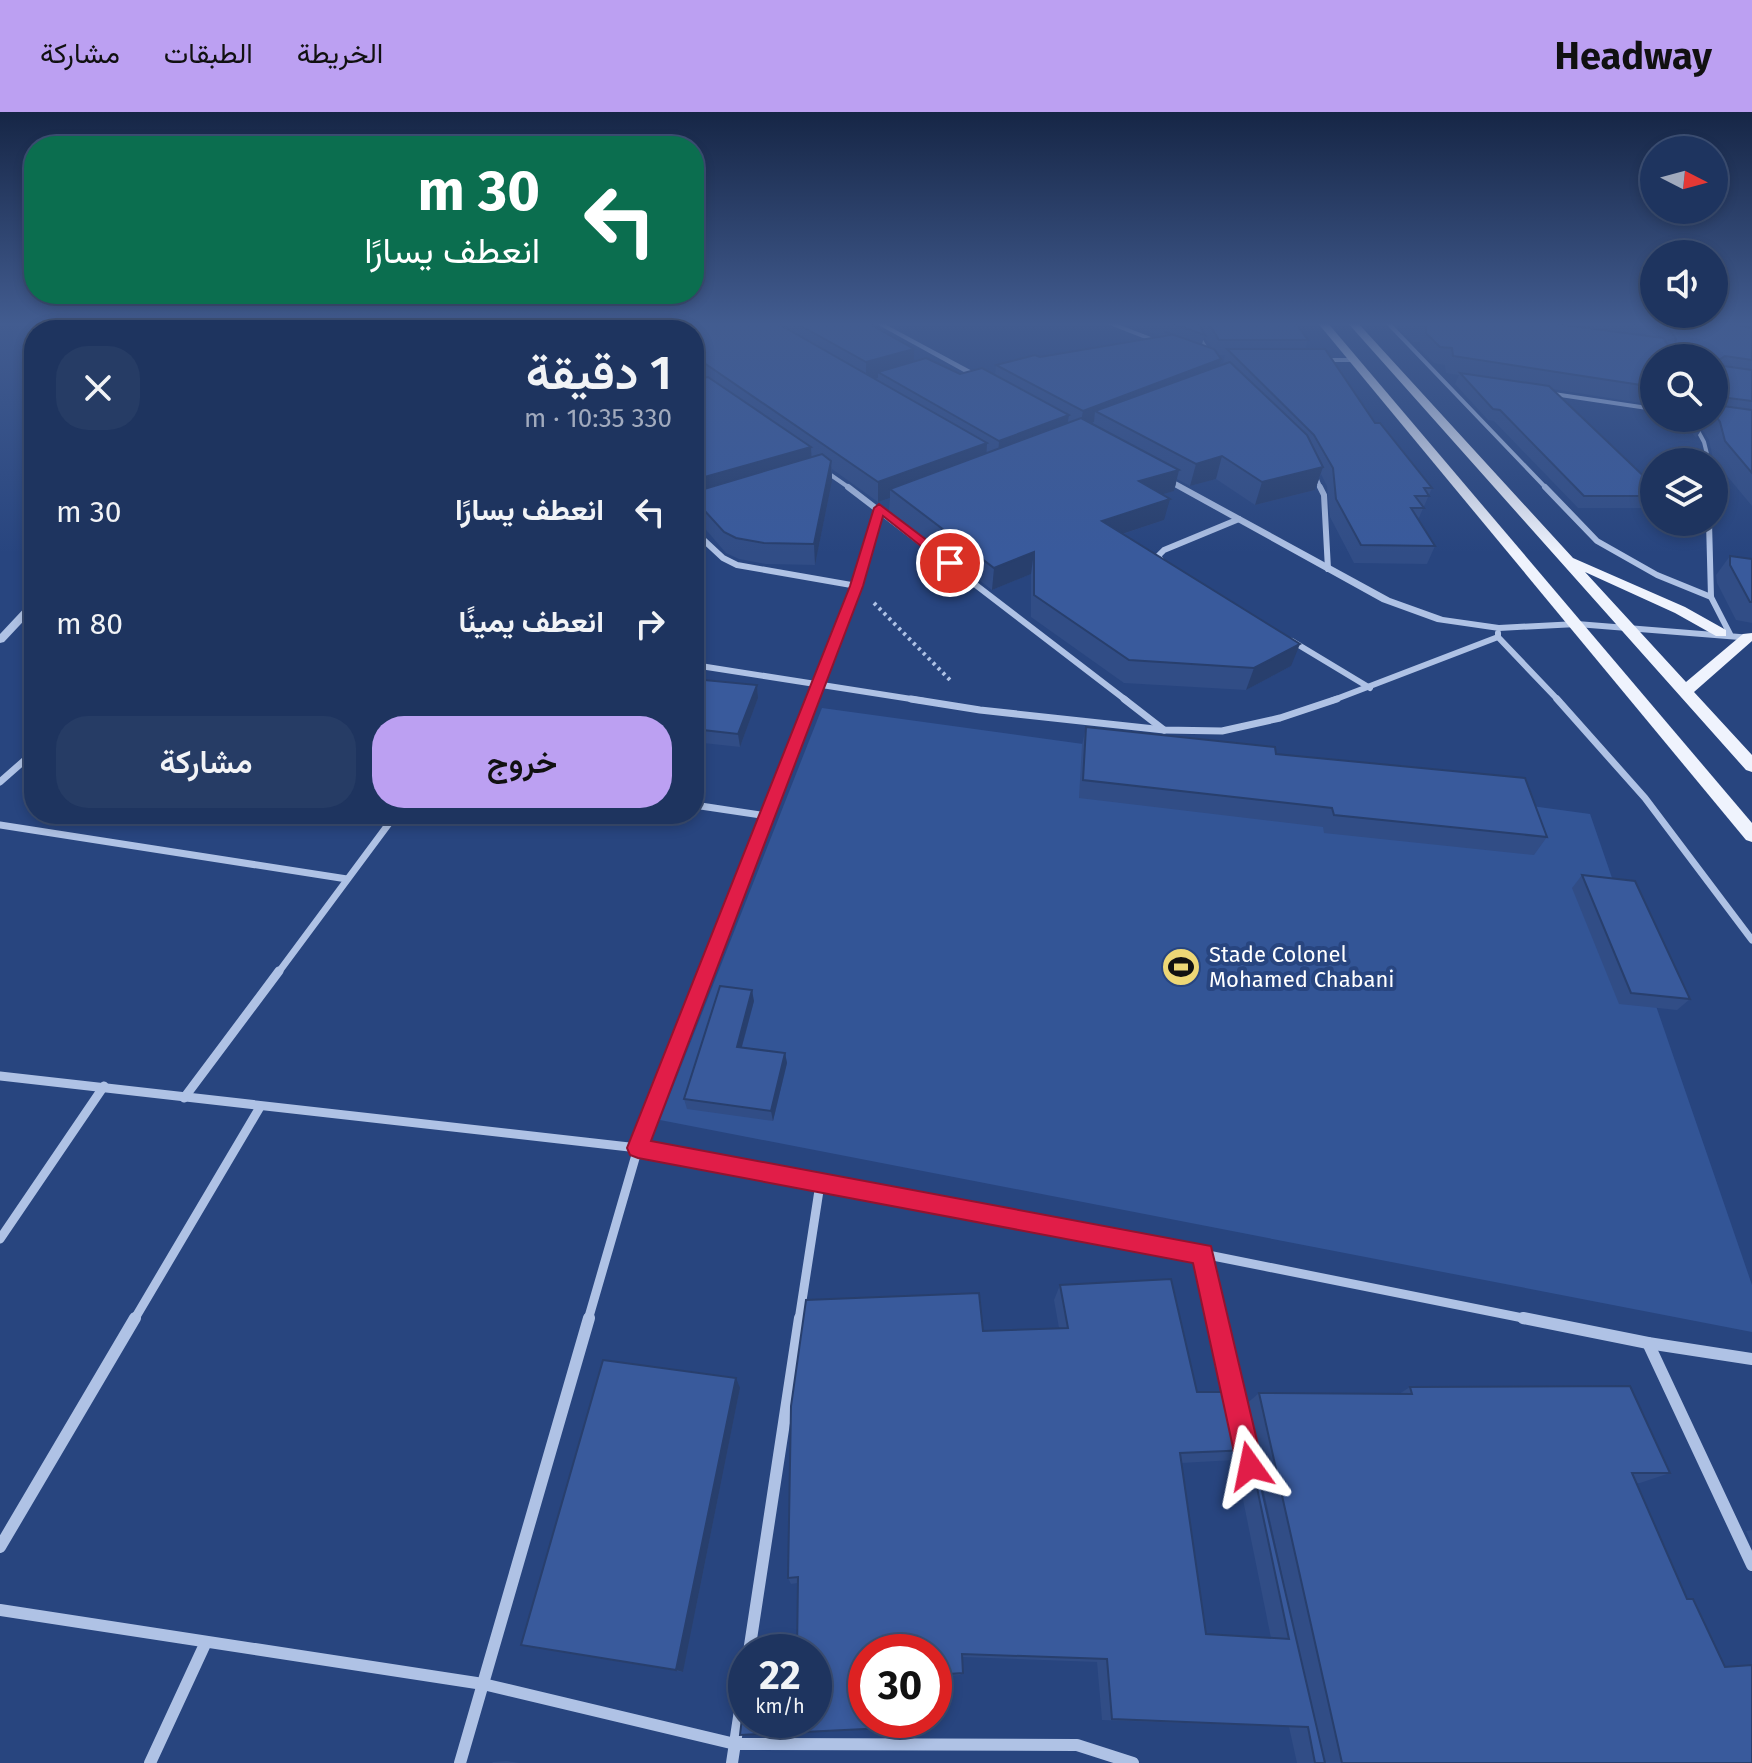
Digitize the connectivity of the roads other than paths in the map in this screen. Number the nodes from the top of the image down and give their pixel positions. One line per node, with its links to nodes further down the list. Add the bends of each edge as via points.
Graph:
1 (1387, 399): 20 (main road)
2 (1422, 399): 14 (main road)
3 (1461, 399): 18 (street, via 1597,541 1657,575)
4 (1587, 399): 5 (street)
5 (1640, 407)
6 (1311, 468): 15 (street, via 1324,495)
7 (823, 469): 10 (street)
8 (1148, 469): 11 (street)
9 (891, 504): 10 (street)
10 (879, 508): 17 (street); 31 (street)
11 (1239, 519): 15 (street); 16 (street, via 1164,550 1158,556)
12 (1709, 536): 18 (street)
13 (704, 540): 17 (street, via 737,565)
14 (1564, 557): 21 (main road); 24 (main road)
15 (1328, 569): 23 (street, via 1386,600)
16 (1175, 571)
17 (857, 586): 28 (street)
18 (1711, 597): 24 (street)
19 (24, 615): 26 (street)
20 (1577, 624): 21 (street); 23 (street); 39 (main road)
21 (1626, 627): 24 (street); 30 (main road)
22 (1279, 633): 29 (street)
23 (1498, 633): 29 (street); 41 (street, via 1645,798)
24 (1726, 634): 25 (street)
25 (1750, 637): 30 (main road)
26 (0, 640)
27 (704, 667): 28 (street)
28 (817, 684): 31 (street, via 980,710); 36 (street)
29 (1370, 688): 31 (street, via 1222,731)
30 (1685, 691): 33 (main road)
31 (1164, 730)
32 (24, 761): 34 (street)
33 (1752, 766)
34 (0, 782)
35 (704, 807): 36 (street)
36 (767, 816): 46 (street)
37 (388, 824): 40 (street)
38 (0, 825): 40 (street)
39 (1752, 835)
40 (347, 879): 44 (street)
41 (1752, 940)
42 (1, 1077): 43 (street)
43 (104, 1086): 44 (street); 48 (street)
44 (184, 1098): 45 (street)
45 (260, 1107): 46 (street); 53 (street)
46 (638, 1148): 47 (street); 58 (street)
47 (820, 1184): 49 (street); 56 (street)
48 (0, 1239)
49 (1203, 1254): 50 (street); 52 (street)
50 (1648, 1343): 51 (street); 54 (street)
51 (1752, 1359)
52 (1240, 1421)
53 (0, 1547)
54 (1752, 1565)
55 (0, 1610): 57 (street)
56 (752, 1634)
57 (206, 1642): 58 (street); 61 (street)
58 (483, 1684): 60 (street); 62 (street)
59 (736, 1738): 60 (street)
60 (735, 1744): 63 (street); 64 (street, via 1077,1745)
61 (150, 1763)
62 (460, 1763)
63 (732, 1763)
64 (1133, 1763)

